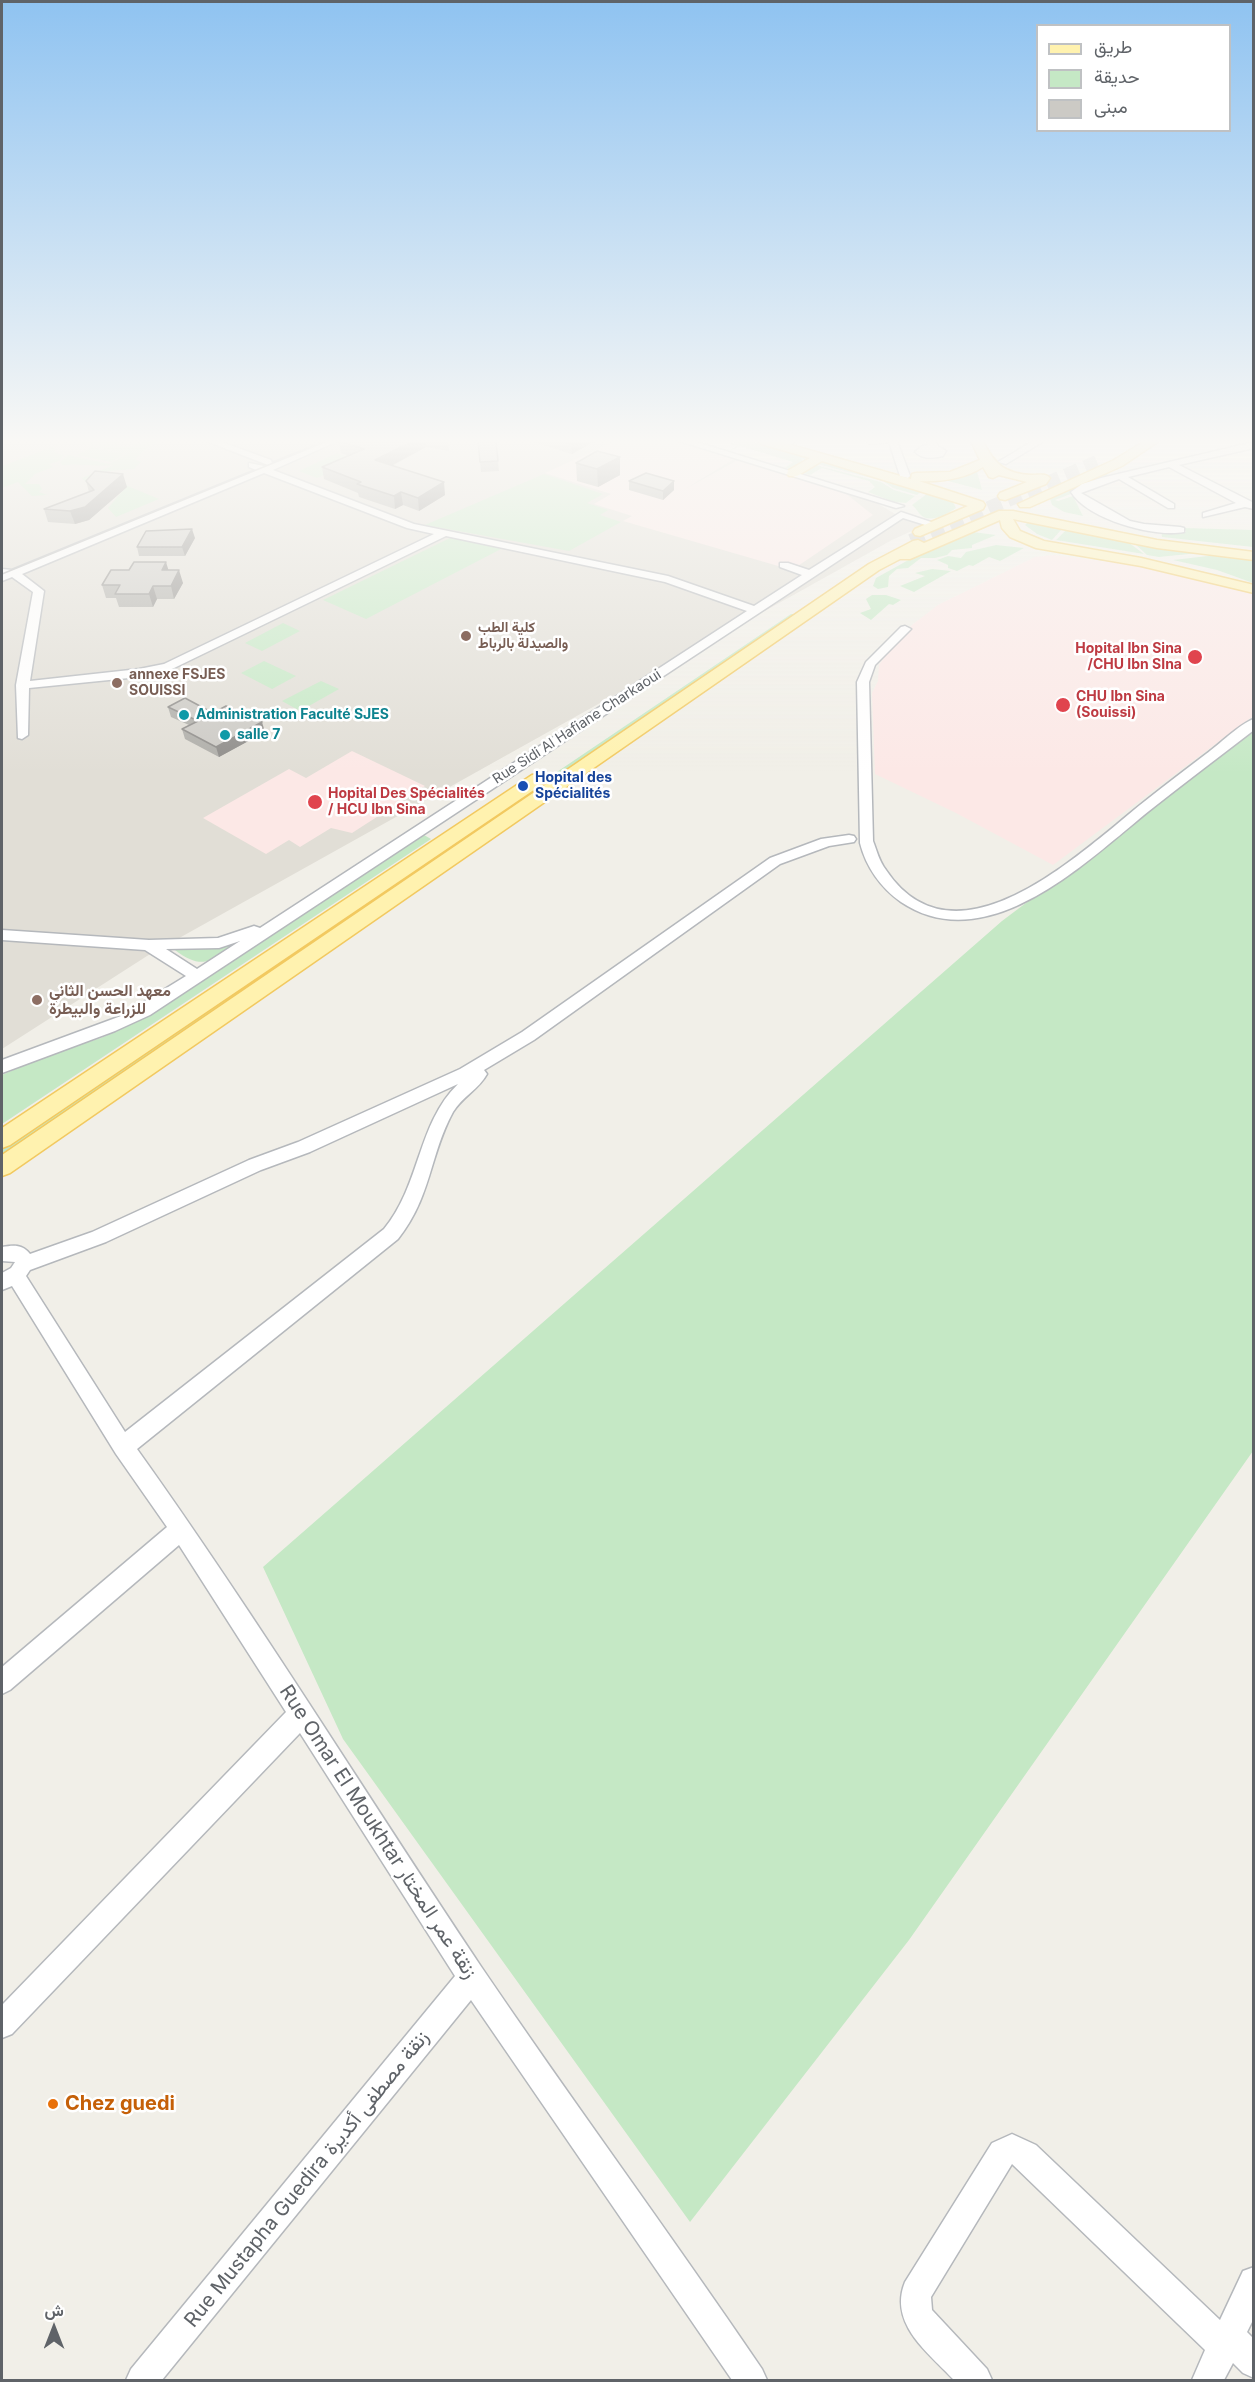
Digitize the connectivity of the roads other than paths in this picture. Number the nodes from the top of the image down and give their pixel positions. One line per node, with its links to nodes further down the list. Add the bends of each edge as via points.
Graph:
1 (56, 552): 15 (street)
2 (58, 552): 15 (street)
3 (403, 552): 20 (street, via 168,668)
4 (537, 552): 18 (street, via 668,579)
5 (841, 552): 16 (street, Rue Sidi Al Hafiane Charkaoui)
6 (876, 552): 14 (main road, via 866,557)
7 (898, 552): 14 (main road)
8 (909, 552): 14 (main road)
9 (1084, 552): 17 (main road)
10 (1102, 552): 17 (main road, via 1159,562)
11 (1223, 552): 12 (main road)
12 (1254, 556)
13 (784, 565): 16 (street)
14 (858, 572): 30 (main road); 31 (main road)
15 (7, 574): 20 (street, via 39,592 26,645)
16 (810, 574): 18 (street, Rue Sidi Al Hafiane Charkaoui)
17 (1254, 587)
18 (755, 610): 24 (street, Rue Sidi Al Hafiane Charkaoui)
19 (905, 629): 23 (street, via 863,677 866,822)
20 (22, 685): 22 (street)
21 (1254, 723): 23 (street, via 1039,888 997,909 962,915 926,909 890,885)
22 (22, 735)
23 (860, 844): 29 (street, via 820,845 763,869)
24 (271, 928): 26 (street, Rue Sidi Al Hafiane Charkaoui, via 219,943); 27 (street)
25 (2, 934): 26 (street, Rue Sidi Al Hafiane Charkaoui)
26 (149, 945): 27 (street)
27 (198, 976): 28 (street, via 116,1026)
28 (2, 1067)
29 (479, 1067): 33 (street); 34 (street, via 479,1074 446,1109 417,1196 396,1229)
30 (2, 1139)
31 (2, 1167)
32 (2, 1254): 33 (street, via 18,1253 23,1257)
33 (9, 1277): 34 (street, Rue Omar El Moukhtar زنقة عمر المختار)
34 (123, 1447): 35 (street, Rue Omar El Moukhtar زنقة عمر المختار)
35 (181, 1529): 36 (street); 37 (street, Rue Omar El Moukhtar زنقة عمر المختار)
36 (2, 1682)
37 (302, 1713): 38 (street, Rue Omar El Moukhtar زنقة عمر المختار); 39 (street)
38 (472, 1977): 43 (street, Rue Mustapha Guedira زنقة مصطفى أكديرة); 44 (street, Rue Omar El Moukhtar زنقة عمر المختار)
39 (2, 2024)
40 (1254, 2282): 41 (street)
41 (1226, 2341): 42 (street); 45 (street, via 1026,2154 1012,2149 1002,2153 916,2293 920,2321); 46 (street)
42 (1254, 2362)
43 (142, 2380)
44 (751, 2380)
45 (976, 2380)
46 (1208, 2380)

